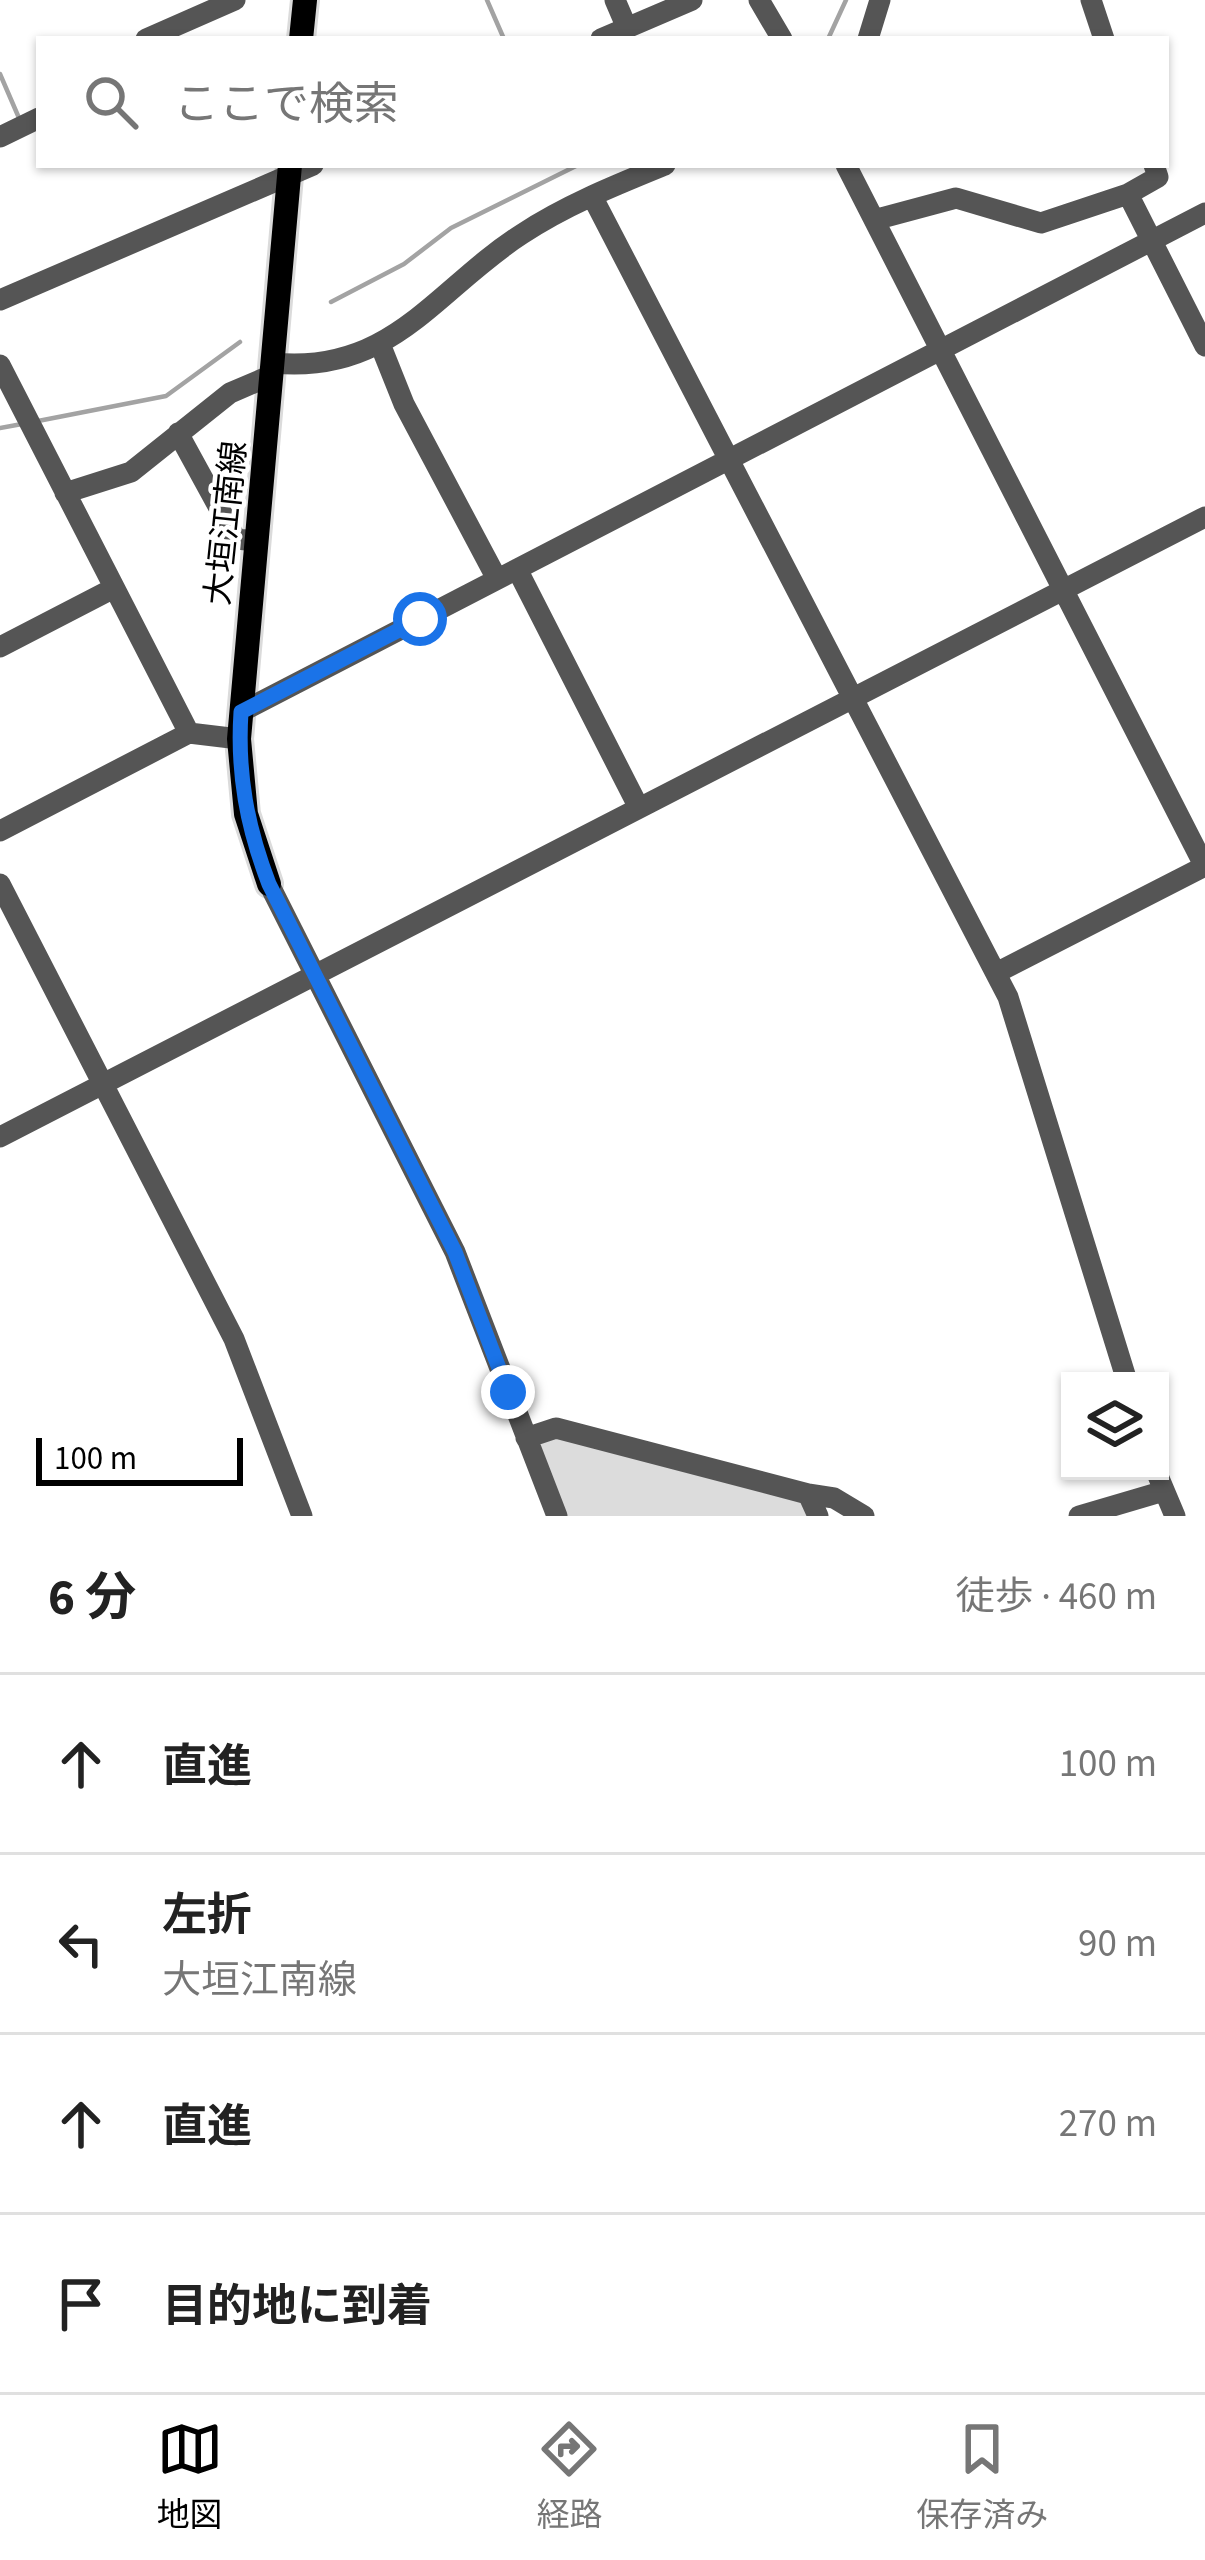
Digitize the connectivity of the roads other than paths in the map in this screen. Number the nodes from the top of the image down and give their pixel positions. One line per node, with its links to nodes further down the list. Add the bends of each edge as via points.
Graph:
1 (236, 0): 9 (street)
2 (304, 0): 10 (main road)
3 (615, 0): 8 (street)
4 (692, 0): 8 (street)
5 (759, 0): 12 (street)
6 (880, 0): 13 (street)
7 (1091, 0): 14 (street)
8 (627, 28): 11 (street)
9 (153, 36)
10 (301, 36)
11 (609, 36)
12 (780, 36)
13 (869, 36)
14 (1103, 36)
15 (36, 119): 16 (street)
16 (0, 137)
17 (297, 168): 26 (street); 31 (main road, 大垣江南線)
18 (658, 168): 22 (street)
19 (848, 168): 24 (street)
20 (1155, 168): 21 (street, via 1158,177)
21 (1128, 194): 24 (street, via 1041,223 956,198); 25 (street)
22 (592, 196): 27 (street, via 520,235); 33 (street)
23 (1205, 213): 25 (street)
24 (874, 220): 29 (street)
25 (1152, 241): 28 (street); 29 (street)
26 (0, 300)
27 (380, 344): 31 (street); 37 (street, via 404,404)
28 (1205, 346)
29 (939, 349): 33 (street); 39 (street)
30 (0, 365): 34 (street)
31 (273, 369): 32 (street); 36 (main road, 大垣江南線)
32 (178, 433): 34 (street, via 131,472); 36 (street, via 236,539)
33 (728, 459): 37 (street); 41 (street)
34 (65, 493): 38 (street)
35 (1205, 517): 39 (street)
36 (256, 541): 42 (main road, 大垣江南線)
37 (507, 574): 42 (street); 45 (street)
38 (114, 588): 40 (street); 43 (street)
39 (1064, 589): 41 (street); 47 (street)
40 (0, 647)
41 (851, 699): 45 (street); 50 (street)
42 (241, 712): 44 (main road, 大垣江南線)
43 (189, 733): 44 (street); 46 (street)
44 (239, 739): 49 (main road, 大垣江南線, via 246,814)
45 (639, 808): 51 (street)
46 (0, 832)
47 (1205, 866): 50 (street)
48 (0, 884): 52 (street)
49 (269, 884): 51 (street)
50 (996, 973): 54 (street)
51 (312, 974): 52 (street); 55 (street, via 455,1252)
52 (103, 1085): 53 (street); 58 (street, via 234,1340)
53 (0, 1137)
54 (1124, 1372)
55 (526, 1438): 57 (street, via 556,1428); 59 (street)
56 (1160, 1481): 62 (street); 63 (street)
57 (808, 1494): 60 (street); 61 (street)
58 (302, 1516)
59 (557, 1516)
60 (818, 1516)
61 (864, 1516)
62 (1079, 1516)
63 (1175, 1516)

